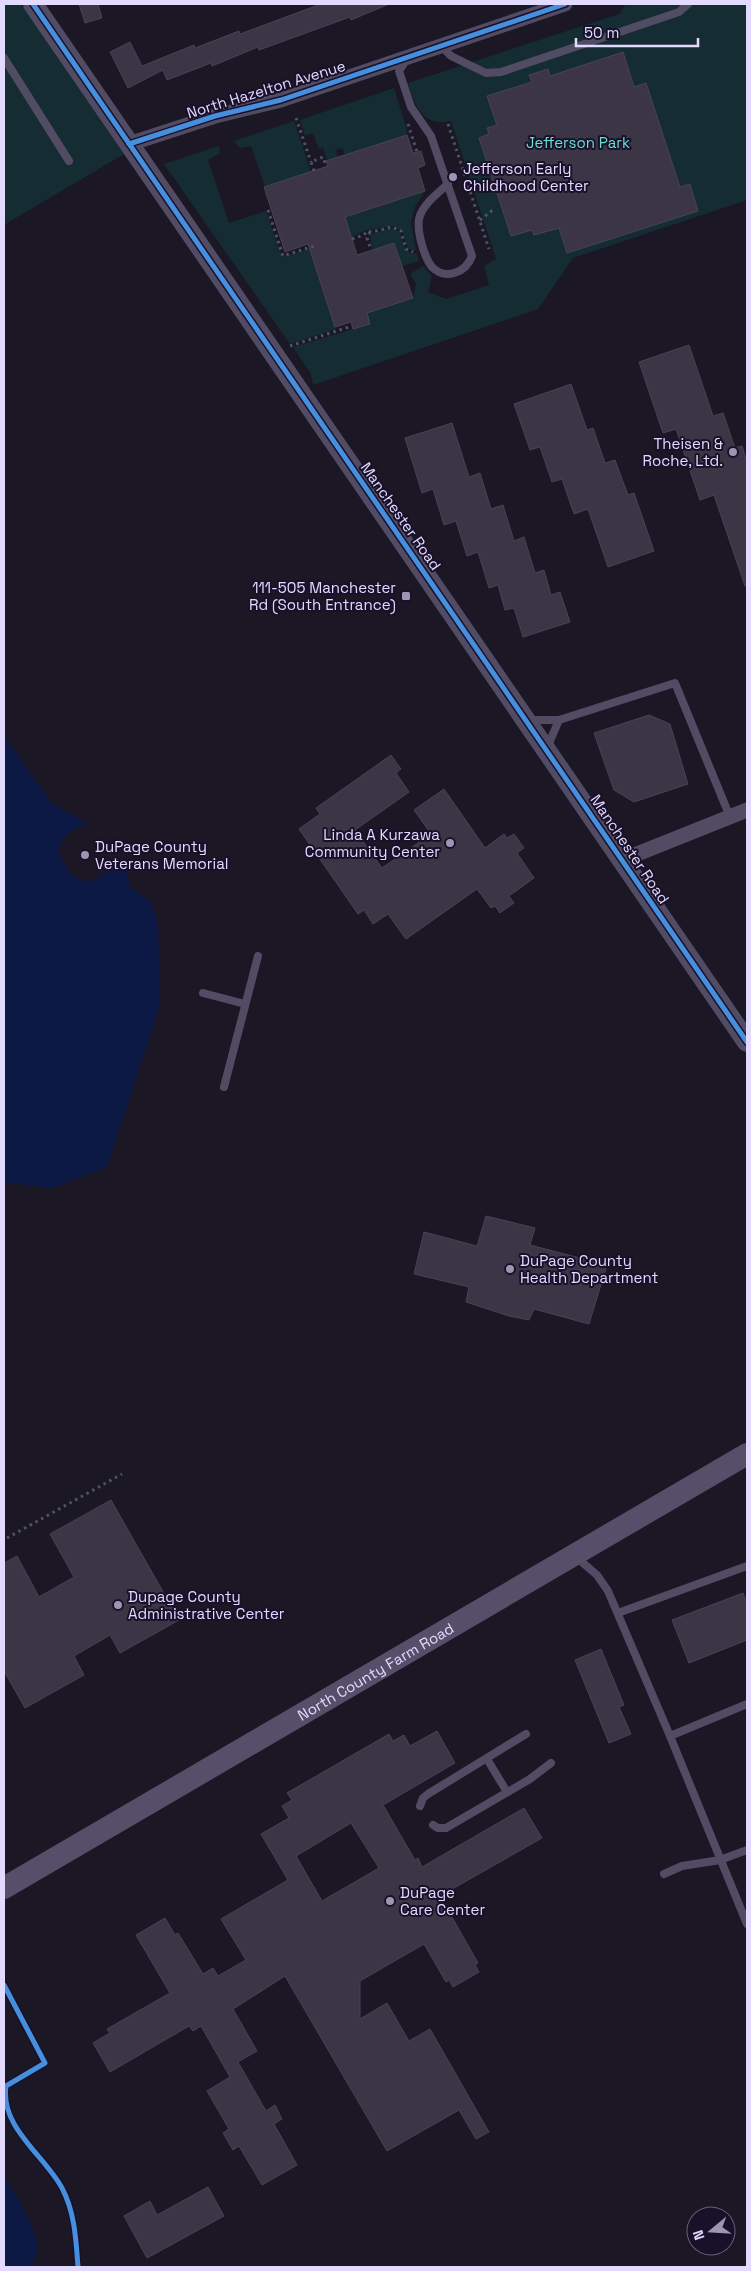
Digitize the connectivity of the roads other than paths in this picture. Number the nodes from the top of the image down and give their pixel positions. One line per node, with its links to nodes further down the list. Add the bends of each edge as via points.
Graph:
1 (33, 4): 7 (street, Manchester Road)
2 (565, 4): 4 (street, North Hazelton Avenue)
3 (688, 4): 4 (lane, via 679,12 501,72 486,73 452,56)
4 (440, 45): 5 (street, North Hazelton Avenue)
5 (409, 56): 7 (street, North Hazelton Avenue, via 281,100 216,116); 9 (lane, via 399,71 404,88 417,118 432,136)
6 (4, 58): 8 (lane)
7 (129, 144): 10 (street, Manchester Road)
8 (69, 161)
9 (448, 184): 9 (lane, via 424,207 419,219 420,234 432,266 441,273 455,274 468,266 472,256)
10 (526, 720): 11 (lane); 12 (street, Manchester Road)
11 (559, 720): 12 (lane); 14 (lane, via 675,683)
12 (546, 750): 15 (street, Manchester Road)
13 (747, 810): 14 (street)
14 (730, 817): 15 (street)
15 (622, 860): 19 (street, Manchester Road)
16 (258, 956): 18 (lane)
17 (203, 993): 18 (lane)
18 (245, 1004): 20 (lane)
19 (747, 1042)
20 (224, 1087)
21 (747, 1454): 22 (main road, North County Farm Road)
22 (574, 1555): 24 (lane, via 597,1575); 36 (main road, North County Farm Road)
23 (747, 1566): 24 (lane)
24 (618, 1613): 27 (lane)
25 (747, 1704): 27 (lane)
26 (526, 1734): 28 (lane)
27 (670, 1736): 34 (lane)
28 (487, 1759): 30 (lane); 31 (lane, via 428,1794)
29 (550, 1764): 30 (lane)
30 (507, 1792): 32 (lane, via 446,1828)
31 (420, 1806)
32 (433, 1825)
33 (747, 1850): 34 (lane)
34 (720, 1860): 35 (lane, via 682,1866); 37 (lane)
35 (664, 1874)
36 (4, 1888)
37 (747, 1924)

